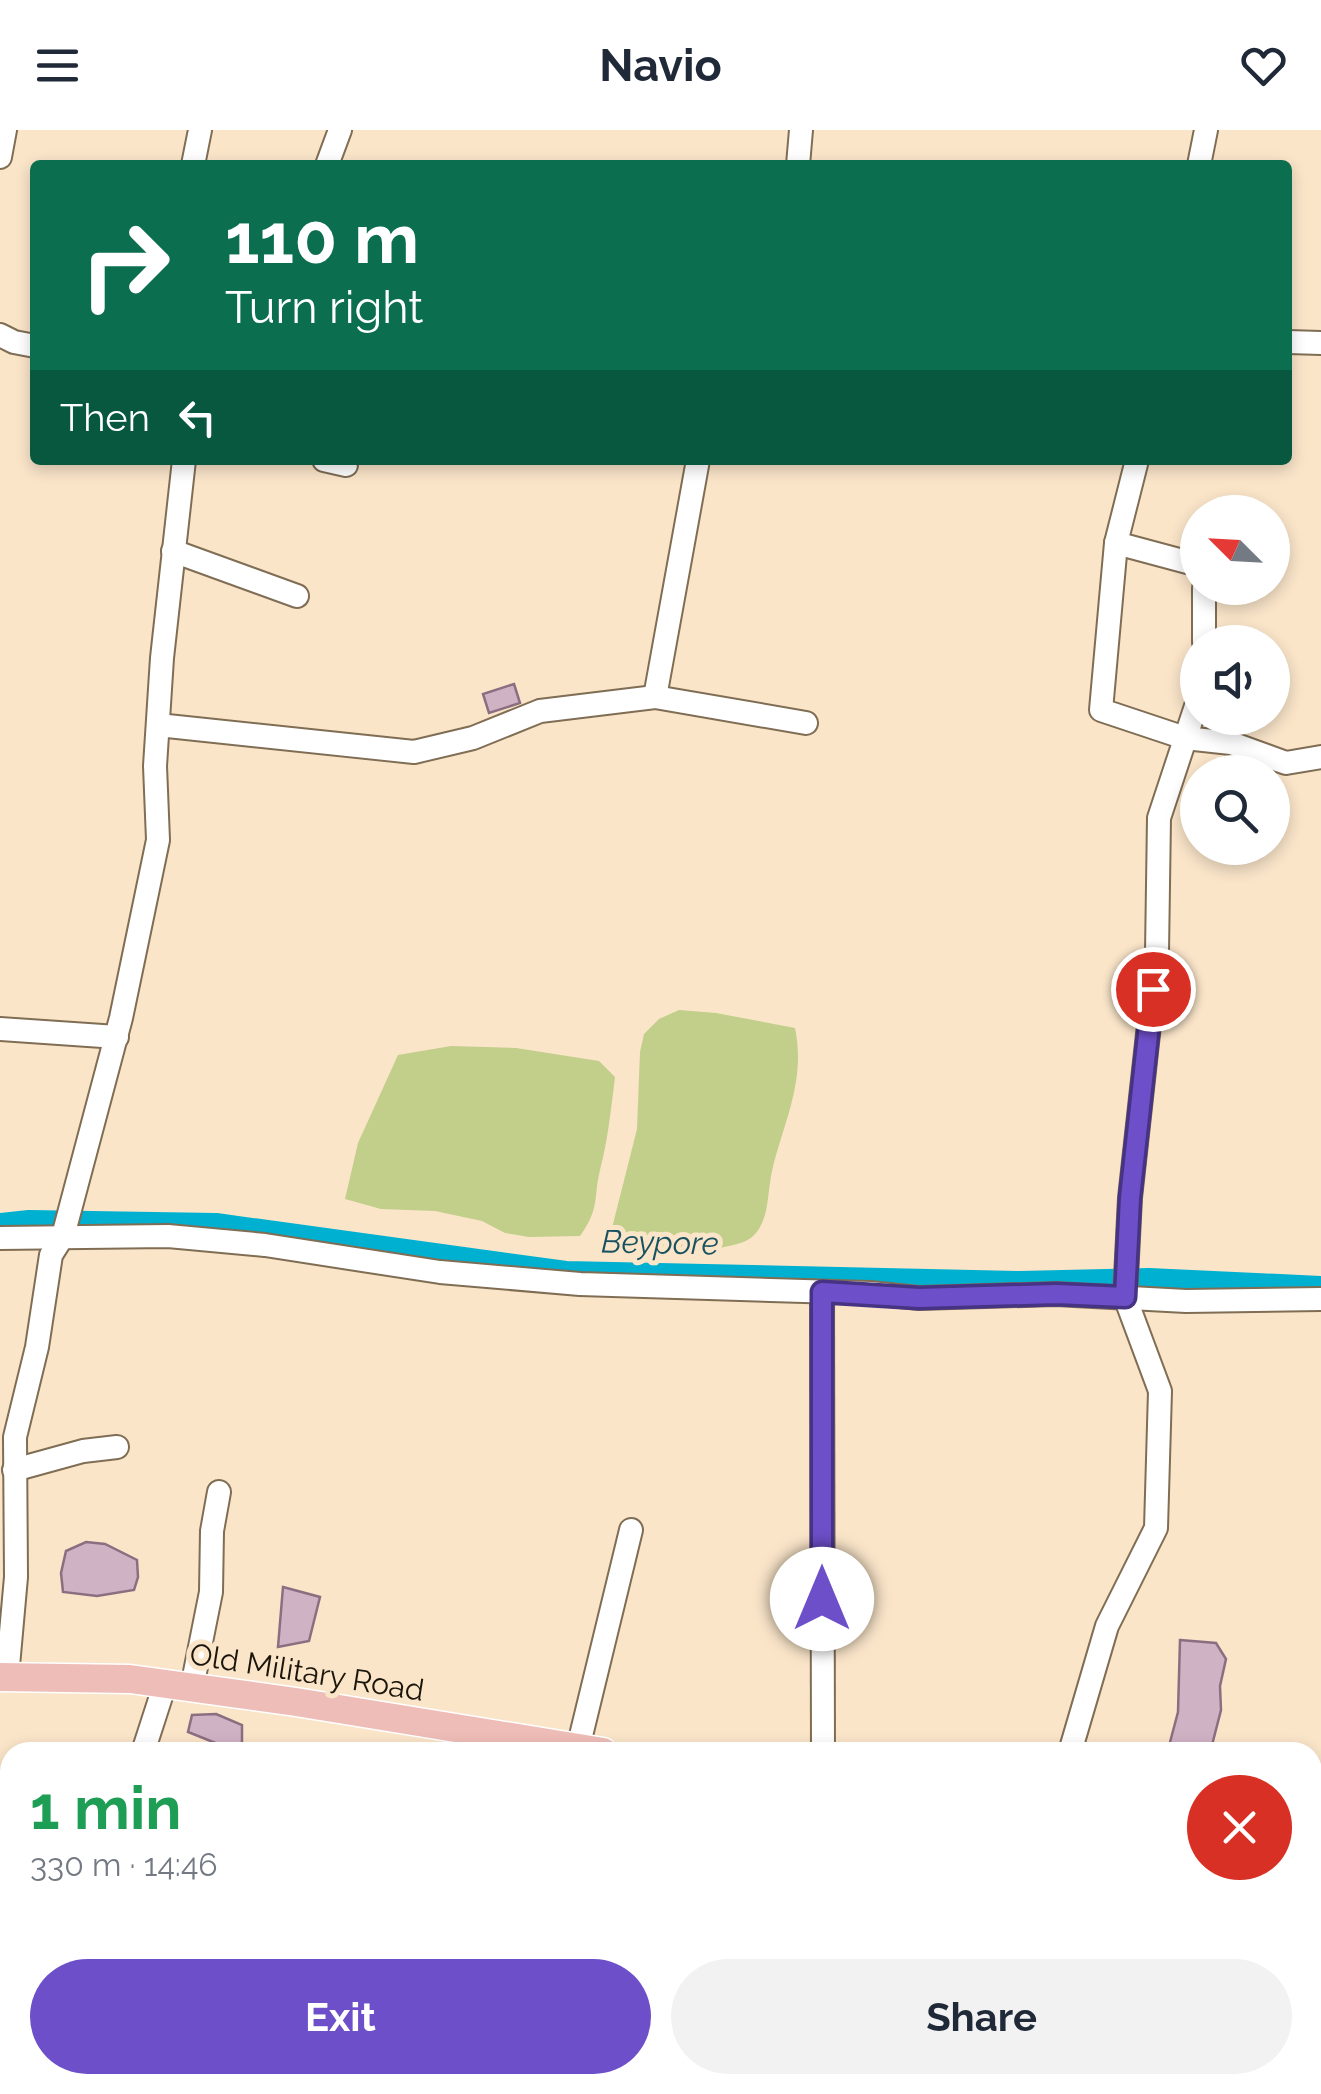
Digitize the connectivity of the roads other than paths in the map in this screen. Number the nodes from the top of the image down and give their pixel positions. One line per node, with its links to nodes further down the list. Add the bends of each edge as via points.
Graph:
1 (6, 130): 6 (street)
2 (200, 130): 7 (street)
3 (340, 130): 8 (street)
4 (801, 130): 9 (street)
5 (1206, 130): 10 (street)
6 (0, 157)
7 (194, 160)
8 (329, 160)
9 (798, 160)
10 (1200, 160)
11 (0, 335): 14 (street)
12 (1292, 342): 13 (street)
13 (1321, 343)
14 (30, 345)
15 (183, 465): 19 (street)
16 (697, 465): 22 (street)
17 (1136, 465): 18 (street)
18 (1116, 543): 20 (street); 26 (street, via 1101,710)
19 (174, 551): 21 (street); 24 (street)
20 (1180, 560)
21 (297, 596)
22 (656, 697): 23 (street); 24 (street, via 540,711 414,752)
23 (806, 723)
24 (158, 726): 29 (street, via 158,840)
25 (1186, 735): 26 (street)
26 (1185, 738): 27 (street, via 1230,743 1286,763); 33 (street, via 1158,818 1157,952)
27 (1321, 757)
28 (0, 1029): 29 (street)
29 (116, 1037): 30 (street)
30 (63, 1236): 31 (street); 32 (street, via 265,1245 440,1272 580,1284); 36 (street, via 52,1255)
31 (0, 1238)
32 (822, 1292): 33 (street); 44 (street)
33 (1125, 1297): 34 (street); 45 (street, via 1160,1390 1156,1528 1107,1626)
34 (1321, 1298)
35 (117, 1447): 36 (street)
36 (14, 1470): 39 (street, via 16,1577)
37 (219, 1492): 40 (street, via 212,1592)
38 (631, 1530): 43 (street)
39 (4, 1677): 40 (main road, Old Military Road)
40 (178, 1686): 41 (street); 42 (main road, Old Military Road)
41 (147, 1742)
42 (497, 1742)
43 (591, 1742)
44 (823, 1742)
45 (1073, 1742)

